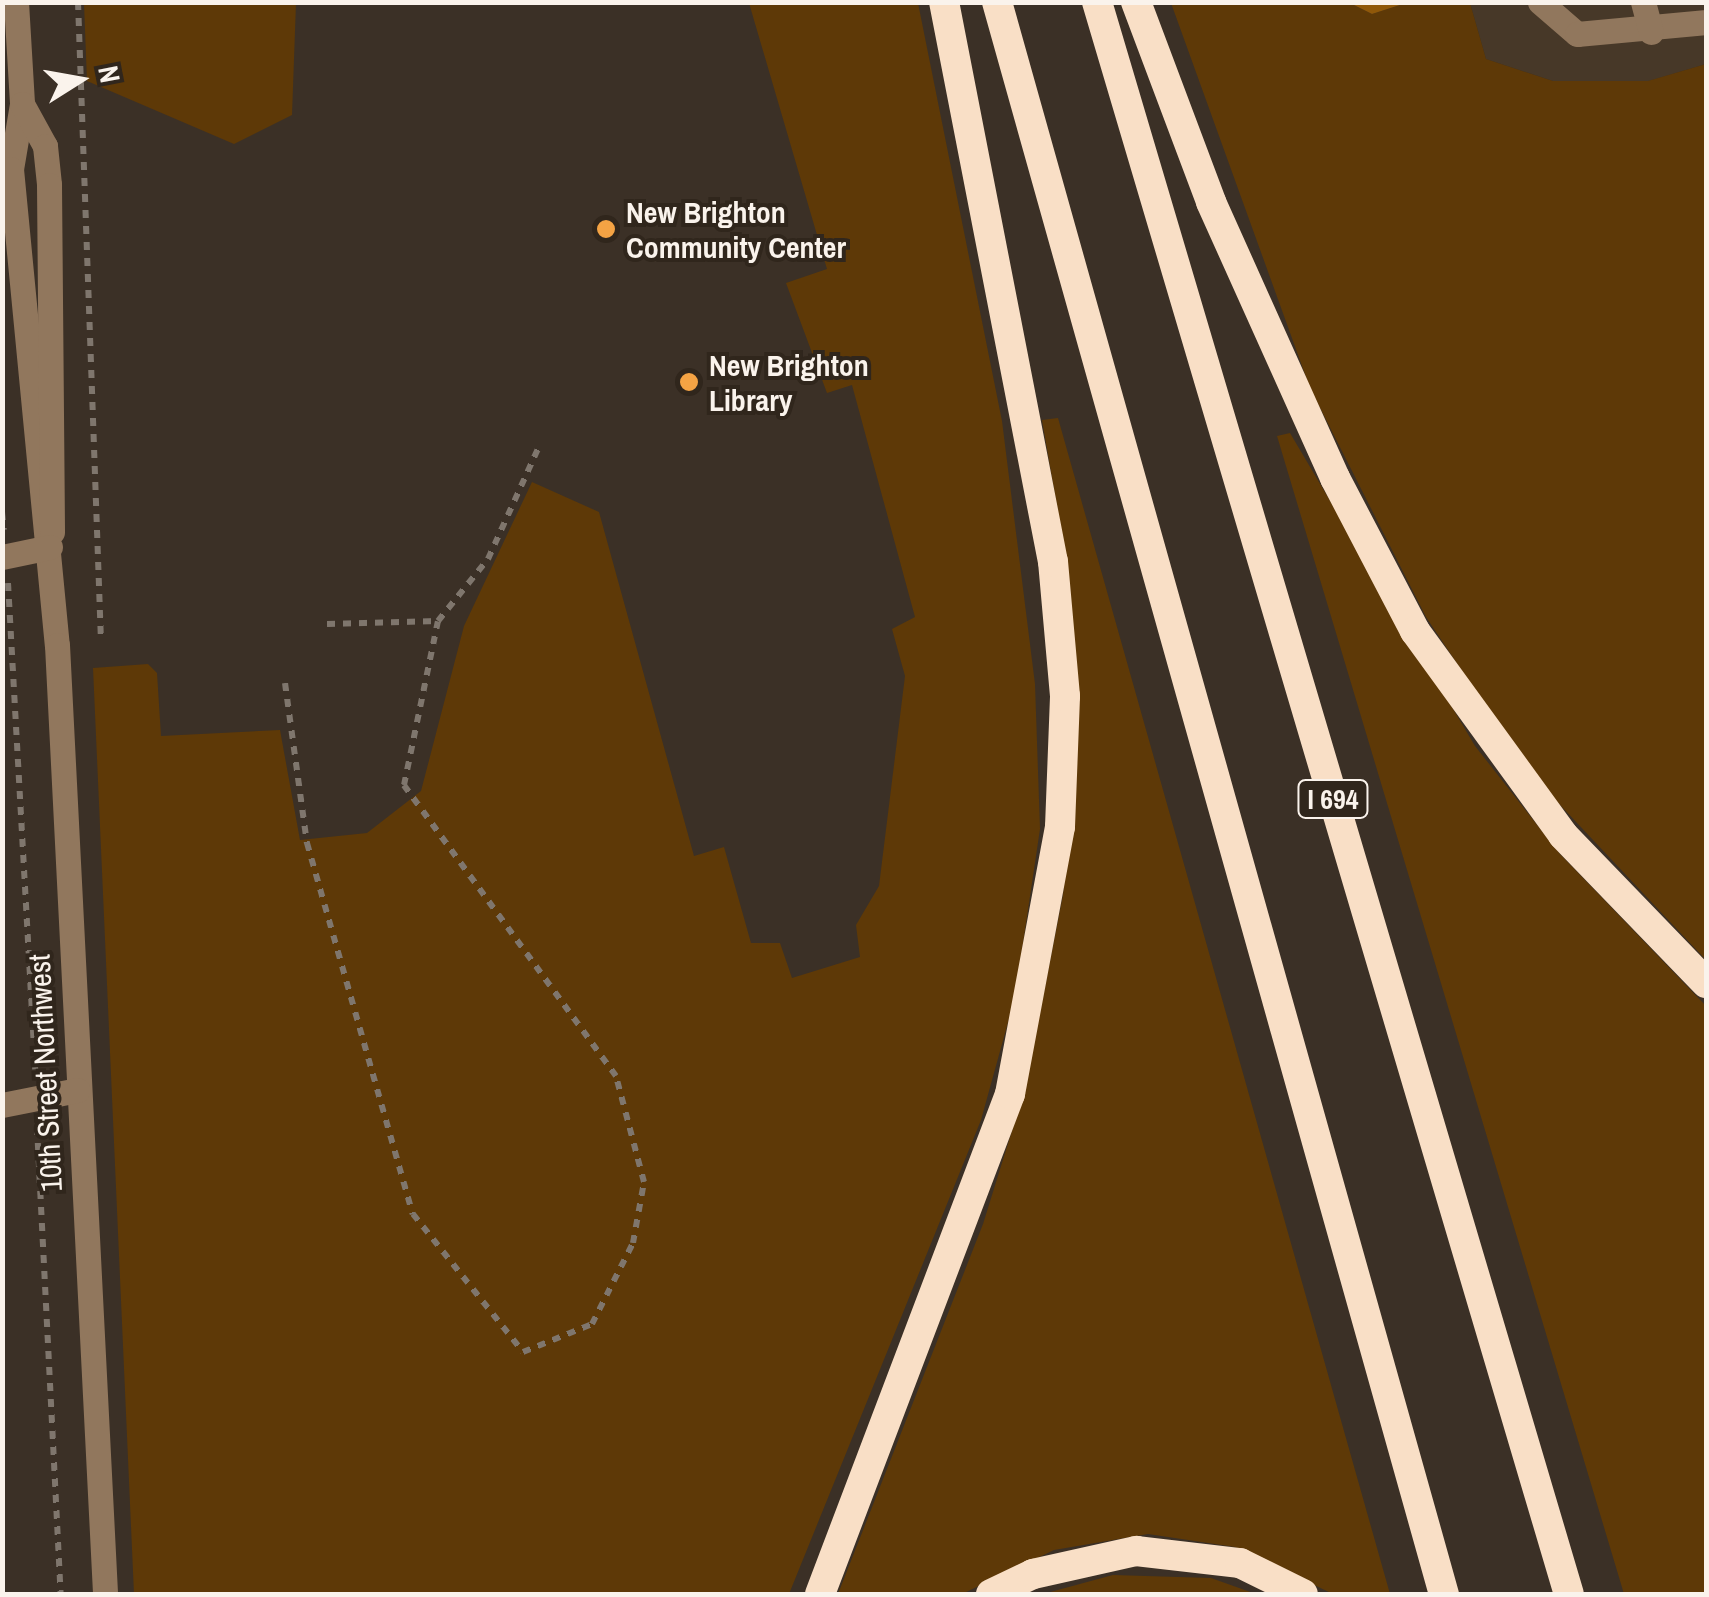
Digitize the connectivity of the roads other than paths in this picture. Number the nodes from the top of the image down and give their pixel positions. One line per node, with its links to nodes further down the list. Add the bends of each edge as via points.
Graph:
1 (16, 2): 10 (street, 10th Street Northwest)
2 (944, 2): 17 (highway, via 1053,562 1065,696 1060,827 1010,1094)
3 (997, 2): 20 (highway)
4 (1098, 2): 21 (highway, I 694)
5 (1136, 2): 13 (highway, via 1211,202 1334,478 1416,632 1564,836)
6 (1540, 2): 9 (street, via 1577,34)
7 (1643, 2): 9 (street)
8 (1706, 22): 9 (street)
9 (1651, 32)
10 (22, 104): 11 (street, 10th Street Northwest, via 11,169 35,484); 11 (street, 10th Street Northwest, via 45,146 49,185 56,494)
11 (50, 547): 12 (street); 14 (street, 10th Street Northwest)
12 (2, 557)
13 (1706, 983)
14 (78, 1090): 15 (street); 16 (street, 10th Street Northwest)
15 (2, 1105)
16 (105, 1594)
17 (820, 1594)
18 (992, 1594): 19 (highway, via 1034,1574 1136,1552 1204,1554)
19 (1304, 1594)
20 (1444, 1594)
21 (1569, 1594)

